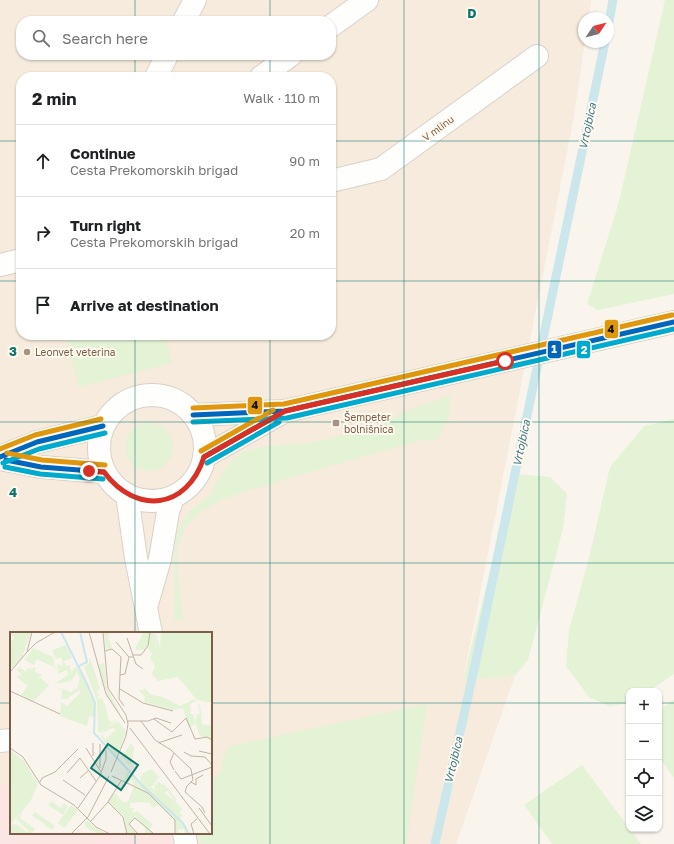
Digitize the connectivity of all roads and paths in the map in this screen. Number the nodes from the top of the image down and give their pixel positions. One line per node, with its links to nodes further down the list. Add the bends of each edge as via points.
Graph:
1 (195, 0): 3 (street)
2 (367, 0): 4 (street)
3 (187, 16)
4 (336, 22)
5 (537, 56): 10 (street, V mlinu, via 381,169)
6 (164, 60): 8 (street)
7 (284, 60): 9 (street)
8 (158, 72)
9 (268, 72)
10 (336, 180)
11 (16, 261): 12 (street)
12 (0, 265)
13 (674, 322): 14 (street)
14 (285, 411): 15 (street); 17 (street)
15 (193, 415): 16 (street, via 168,397 138,396 112,412); 17 (street, via 203,435)
16 (103, 426): 18 (street, via 37,442); 19 (street, via 99,441 99,457)
17 (204, 457): 21 (street, via 193,481)
18 (0, 458): 19 (street, via 41,467)
19 (104, 472): 20 (street, via 114,485)
20 (127, 495): 21 (street, via 142,500 158,501); 22 (street, via 136,558)
21 (173, 496): 22 (street)
22 (147, 607): 23 (street)
23 (151, 632)
24 (10, 740): 25 (street)
25 (0, 741)
26 (184, 834): 27 (street)
27 (186, 844)

